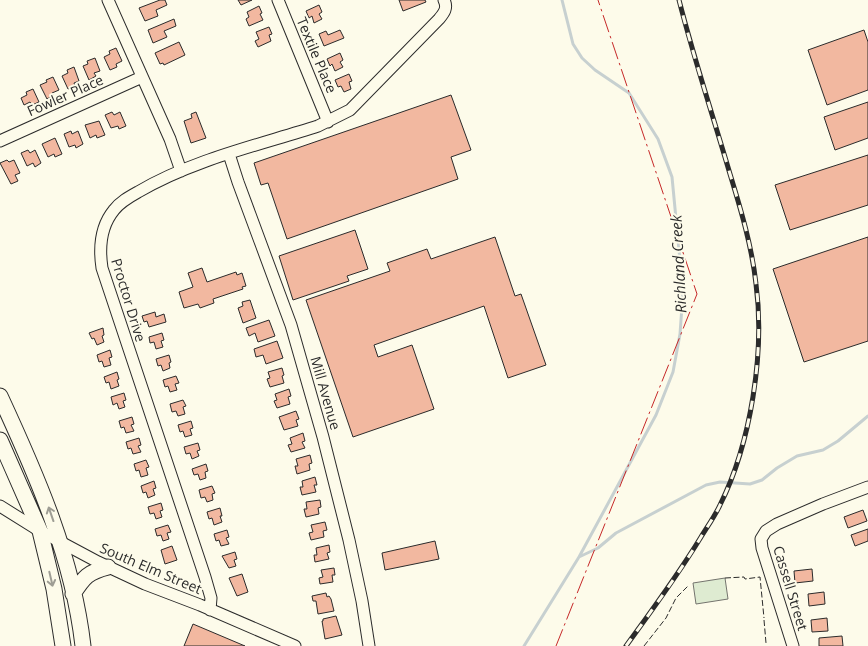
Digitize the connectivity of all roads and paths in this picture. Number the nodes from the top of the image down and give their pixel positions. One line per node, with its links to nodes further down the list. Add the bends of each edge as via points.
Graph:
1 (108, 0): 4 (street)
2 (278, 0): 5 (street, Textile Place)
3 (445, 3): 5 (street, Proctor Drive, via 439,19 350,110)
4 (142, 77): 6 (street, Fowler Place); 8 (street)
5 (328, 122): 7 (street, Proctor Drive)
6 (0, 141)
7 (229, 154): 8 (street, Proctor Drive); 21 (street, Mill Avenue, via 291,325 323,437 349,540)
8 (182, 170): 17 (street, Proctor Drive, via 148,186 114,209 101,239 100,256 205,577 211,598)
9 (0, 396): 14 (main road, one-way to 9, via 40,484)
10 (1, 450): 13 (main road)
11 (868, 487): 22 (street, Cassell Street, via 777,524 766,531 762,539 762,548)
12 (0, 506): 13 (street, South Elm Street)
13 (40, 531): 14 (street, South Elm Street); 18 (main road, one-way to 18)
14 (61, 542): 15 (street, South Elm Street); 16 (main road)
15 (108, 567): 16 (main road, via 90,573); 17 (street, South Elm Street)
16 (73, 594): 19 (main road)
17 (210, 610): 20 (street, South Elm Street)
18 (63, 646)
19 (83, 646)
20 (295, 646)
21 (369, 646)
22 (793, 646)

